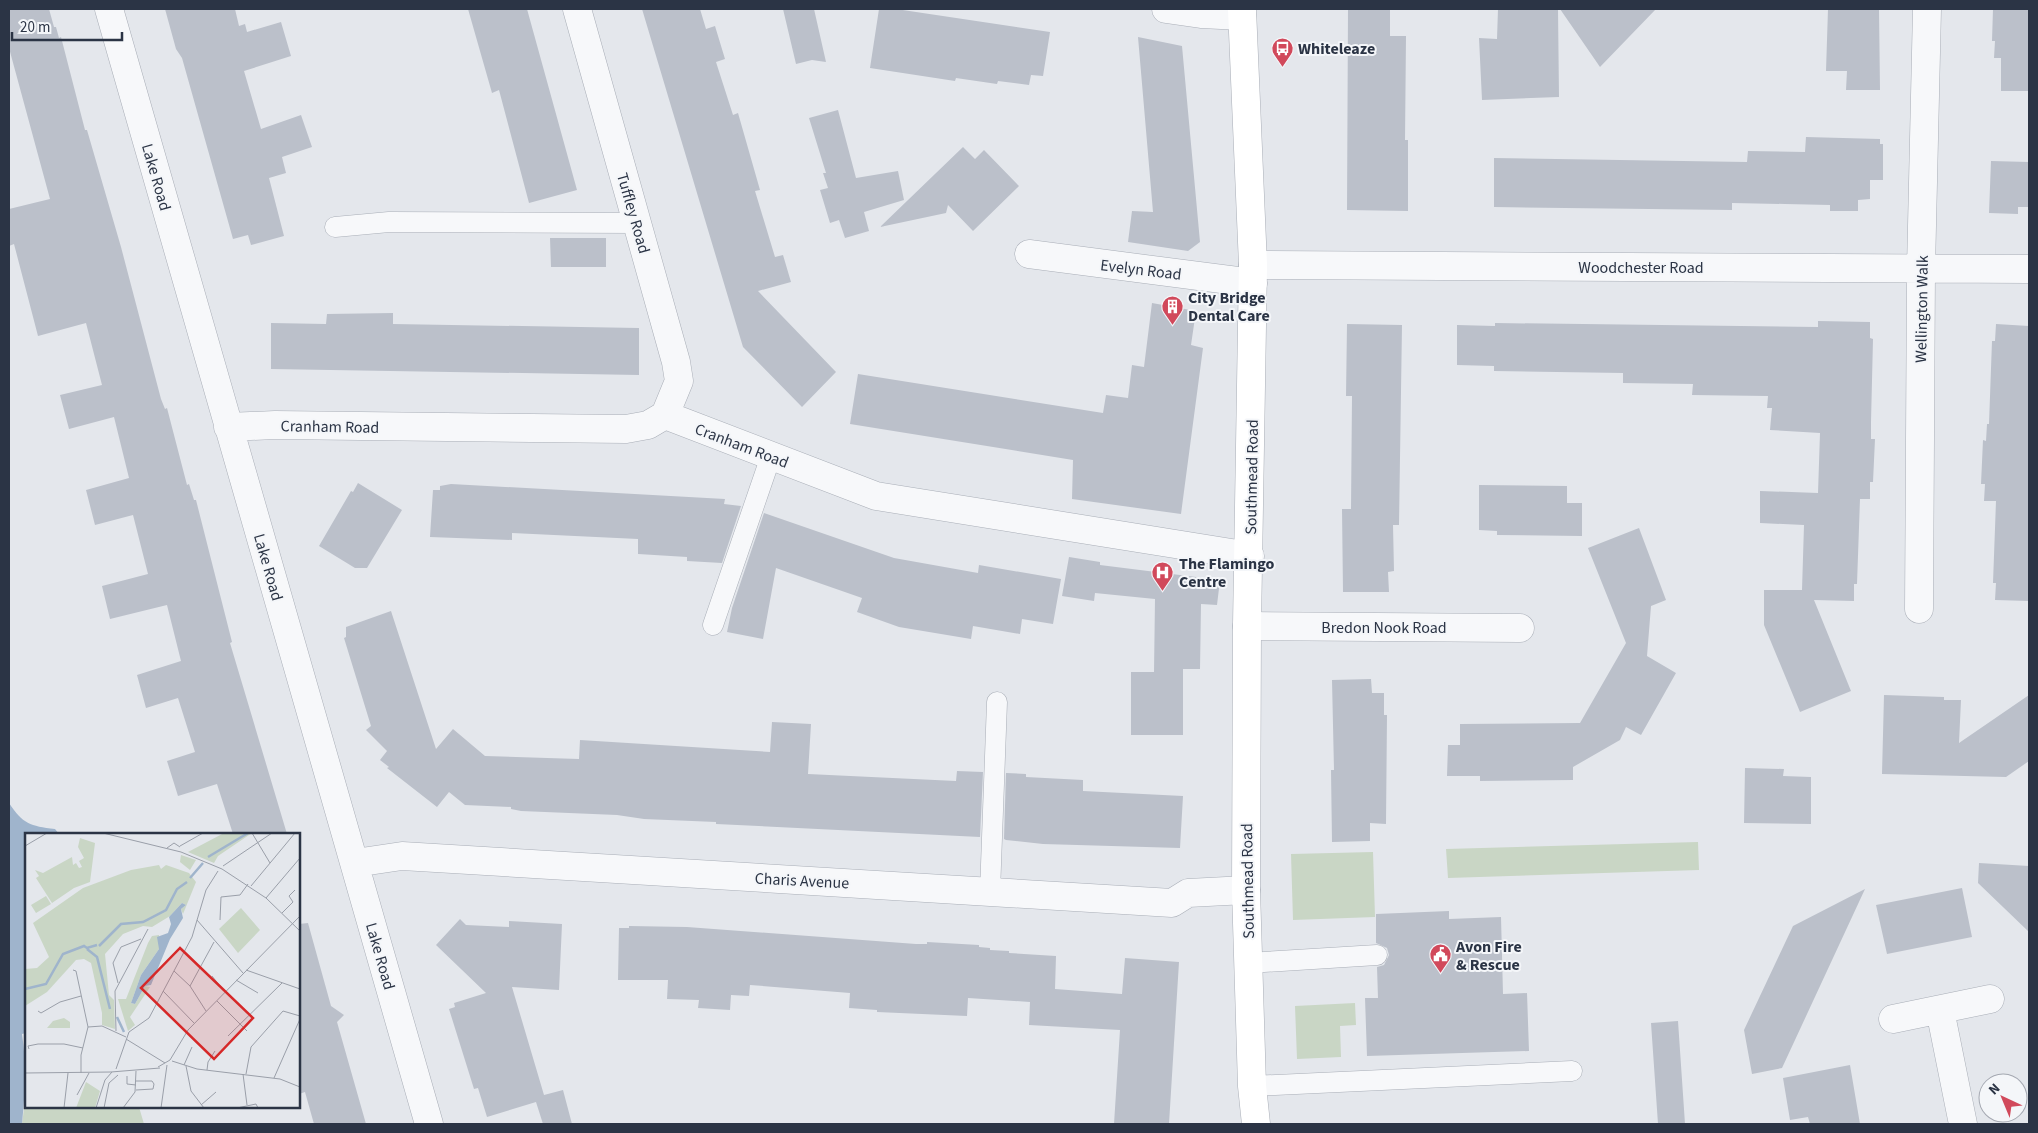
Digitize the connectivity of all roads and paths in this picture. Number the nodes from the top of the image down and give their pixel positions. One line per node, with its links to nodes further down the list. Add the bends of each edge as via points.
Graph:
1 (108, 9): 13 (street, Lake Road)
2 (577, 9): 6 (street, Tuffley Road)
3 (1166, 9): 5 (street, via 1201,14)
4 (1927, 9): 10 (street, Wellington Walk)
5 (1242, 12): 11 (main road, Southmead Road)
6 (637, 223): 7 (lane, via 389,222); 12 (street, Tuffley Road, via 678,372 677,389)
7 (335, 227)
8 (1029, 254): 11 (street, Evelyn Road)
9 (2029, 268): 10 (street, Woodchester Road)
10 (1921, 269): 11 (street, Woodchester Road); 16 (street, Wellington Walk)
11 (1254, 274): 15 (main road, Southmead Road)
12 (665, 416): 13 (street, Cranham Road, via 648,425 626,429); 14 (street, Cranham Road)
13 (228, 427): 21 (street, Lake Road)
14 (771, 456): 15 (street, Cranham Road, via 876,496); 17 (lane)
15 (1250, 556): 18 (main road, Southmead Road)
16 (1919, 609)
17 (713, 625)
18 (1247, 626): 19 (street, Bredon Nook Road); 22 (main road, Southmead Road)
19 (1520, 628)
20 (997, 702): 23 (lane)
21 (355, 863): 23 (street, Charis Avenue, via 402,856); 31 (street, Lake Road)
22 (1246, 890): 23 (street, Charis Avenue, via 1188,893 1172,902); 25 (main road, Southmead Road)
23 (990, 892)
24 (1376, 955): 25 (lane)
25 (1248, 963): 30 (main road, Southmead Road)
26 (1990, 999): 27 (street)
27 (1940, 1010): 28 (street); 33 (street)
28 (1893, 1019)
29 (1572, 1071): 30 (lane)
30 (1252, 1086): 32 (main road, Southmead Road)
31 (429, 1124)
32 (1256, 1124)
33 (1963, 1124)

